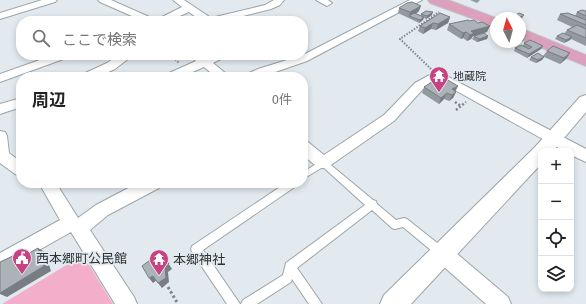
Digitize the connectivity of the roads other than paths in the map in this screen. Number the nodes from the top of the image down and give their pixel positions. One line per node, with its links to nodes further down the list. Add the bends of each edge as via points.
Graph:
1 (52, 0): 8 (street)
2 (103, 0): 9 (street)
3 (178, 0): 7 (street)
4 (279, 0): 12 (street, via 268,7)
5 (417, 0): 15 (street)
6 (435, 0): 13 (main road)
7 (189, 8): 10 (street); 11 (street)
8 (0, 16)
9 (140, 16)
10 (171, 16)
11 (201, 16)
12 (232, 16)
13 (490, 21)
14 (526, 36): 21 (main road)
15 (308, 56)
16 (40, 60): 26 (street)
17 (120, 60): 22 (street)
18 (197, 60): 23 (street)
19 (203, 60): 24 (street)
20 (300, 60): 25 (street)
21 (586, 61)
22 (98, 72)
23 (179, 72)
24 (218, 72)
25 (262, 72)
26 (0, 78)
27 (586, 101): 31 (street)
28 (16, 104): 29 (street)
29 (0, 109)
30 (0, 136): 35 (street, via 2,156)
31 (546, 147): 33 (street); 34 (street, via 437,75 419,86 390,118); 42 (street)
32 (308, 150): 34 (street)
33 (586, 156)
34 (323, 163): 36 (lane); 40 (lane)
35 (10, 165)
36 (308, 173)
37 (50, 188): 41 (street)
38 (144, 188): 41 (street)
39 (286, 188): 46 (lane, via 196,249)
40 (373, 204): 42 (lane, via 396,225 404,222); 44 (lane)
41 (75, 226): 43 (street); 45 (street)
42 (442, 253): 49 (street); 50 (street)
43 (0, 263)
44 (290, 268): 47 (lane, via 287,278); 48 (lane)
45 (127, 304)
46 (234, 304)
47 (247, 304)
48 (316, 304)
49 (393, 304)
50 (501, 304)

